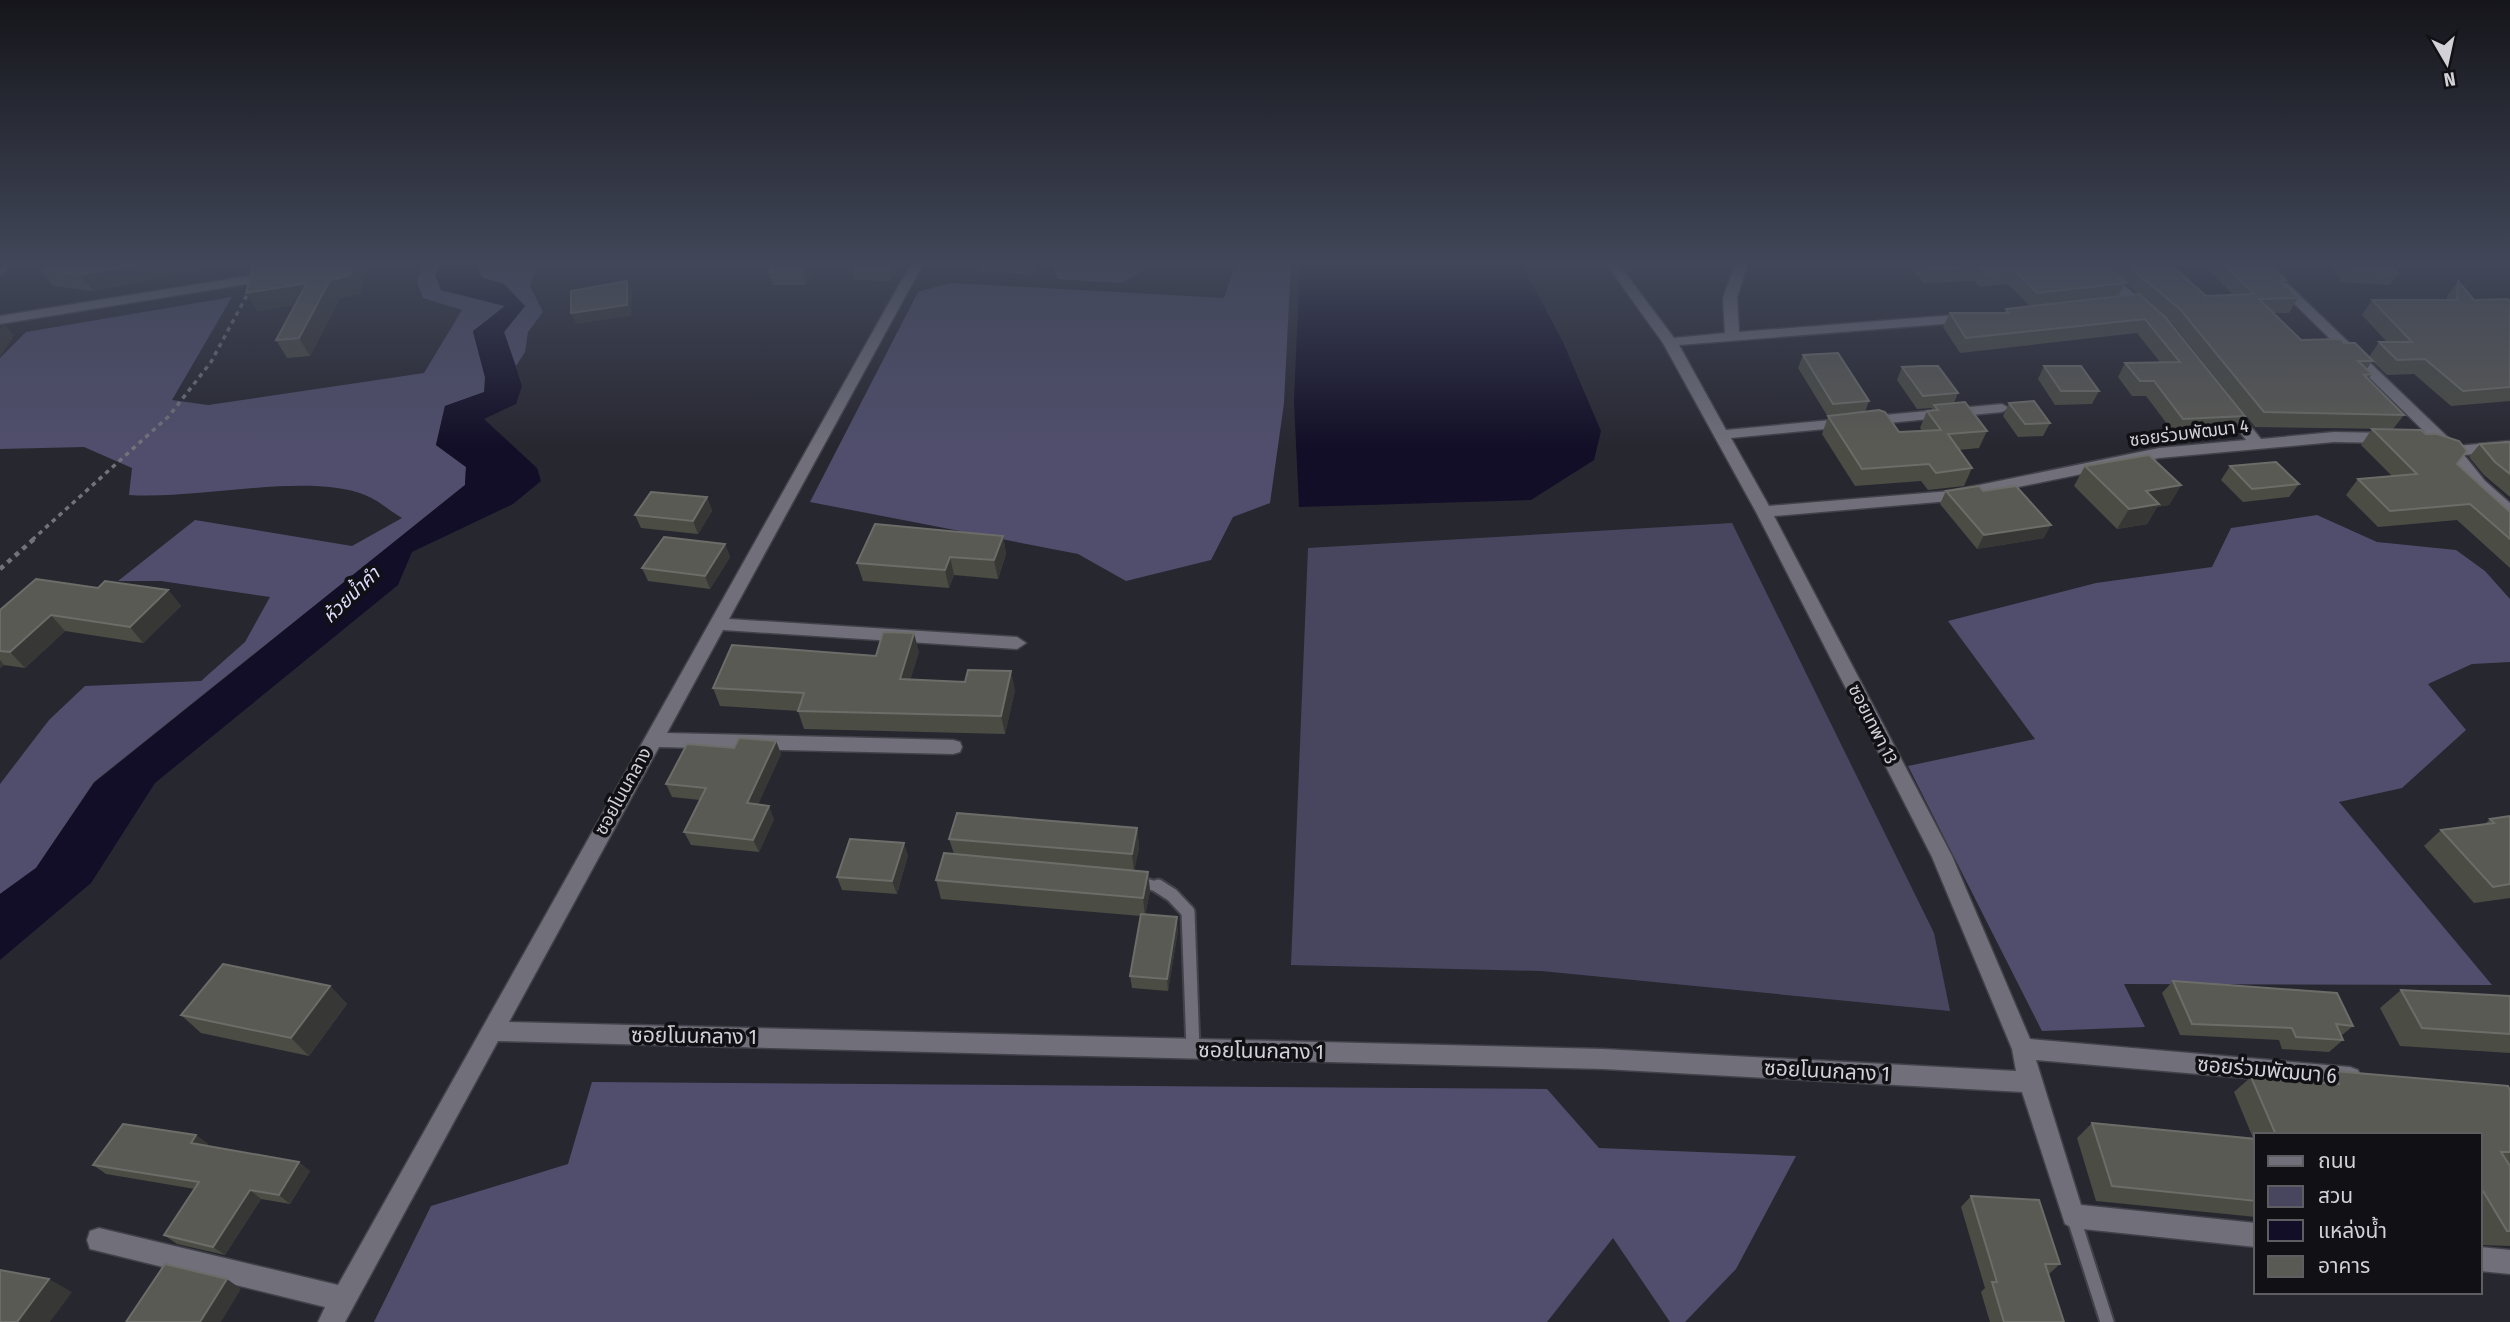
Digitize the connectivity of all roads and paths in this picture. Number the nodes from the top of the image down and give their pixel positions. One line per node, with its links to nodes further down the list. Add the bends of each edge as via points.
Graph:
1 (231, 324): 17 (path, via 211,362 169,416)
2 (884, 324): 18 (street, ซอยโนนกลาง)
3 (1656, 324): 8 (street, ซอยเทพา 13)
4 (1731, 324): 7 (street)
5 (1887, 324): 7 (street)
6 (2322, 324): 14 (street)
7 (1732, 335): 8 (street)
8 (1670, 342): 11 (street, ซอยเทพา 13)
9 (2215, 391): 12 (street)
10 (2002, 408): 11 (street)
11 (1719, 435): 16 (street, ซอยเทพา 13)
12 (2256, 443): 14 (street, ซอยร่วมพัฒนา 4, via 2408,438); 16 (street, ซอยร่วมพัฒนา 4, via 2159,453 1950,496)
13 (2510, 446): 14 (street)
14 (2453, 451): 15 (street, via 2480,485)
15 (2510, 511)
16 (1764, 512): 25 (street, ซอยเทพา 13, via 1942,856)
17 (0, 569)
18 (718, 624): 19 (street); 20 (street, ซอยโนนกลาง)
19 (1017, 643)
20 (652, 740): 21 (street); 23 (street, ซอยโนนกลาง)
21 (953, 747)
22 (1121, 880): 24 (lane, via 1149,882 1175,894 1188,912)
23 (490, 1031): 24 (street, ซอยโนนกลาง 1); 33 (street, ซอยโนนกลาง)
24 (1193, 1049): 27 (street, ซอยโนนกลาง 1, via 1603,1059)
25 (2023, 1049): 26 (street, ซอยร่วมพัฒนา 6); 27 (street, ซอยเทพา 13)
26 (2371, 1078)
27 (2030, 1083): 28 (street, ซอยเทพา 13)
28 (2073, 1216): 29 (street); 35 (lane)
29 (2254, 1235)
30 (99, 1240): 33 (street)
31 (2482, 1259): 32 (street)
32 (2510, 1262)
33 (343, 1299): 34 (street, ซอยโนนกลาง)
34 (331, 1322)
35 (2107, 1322)

